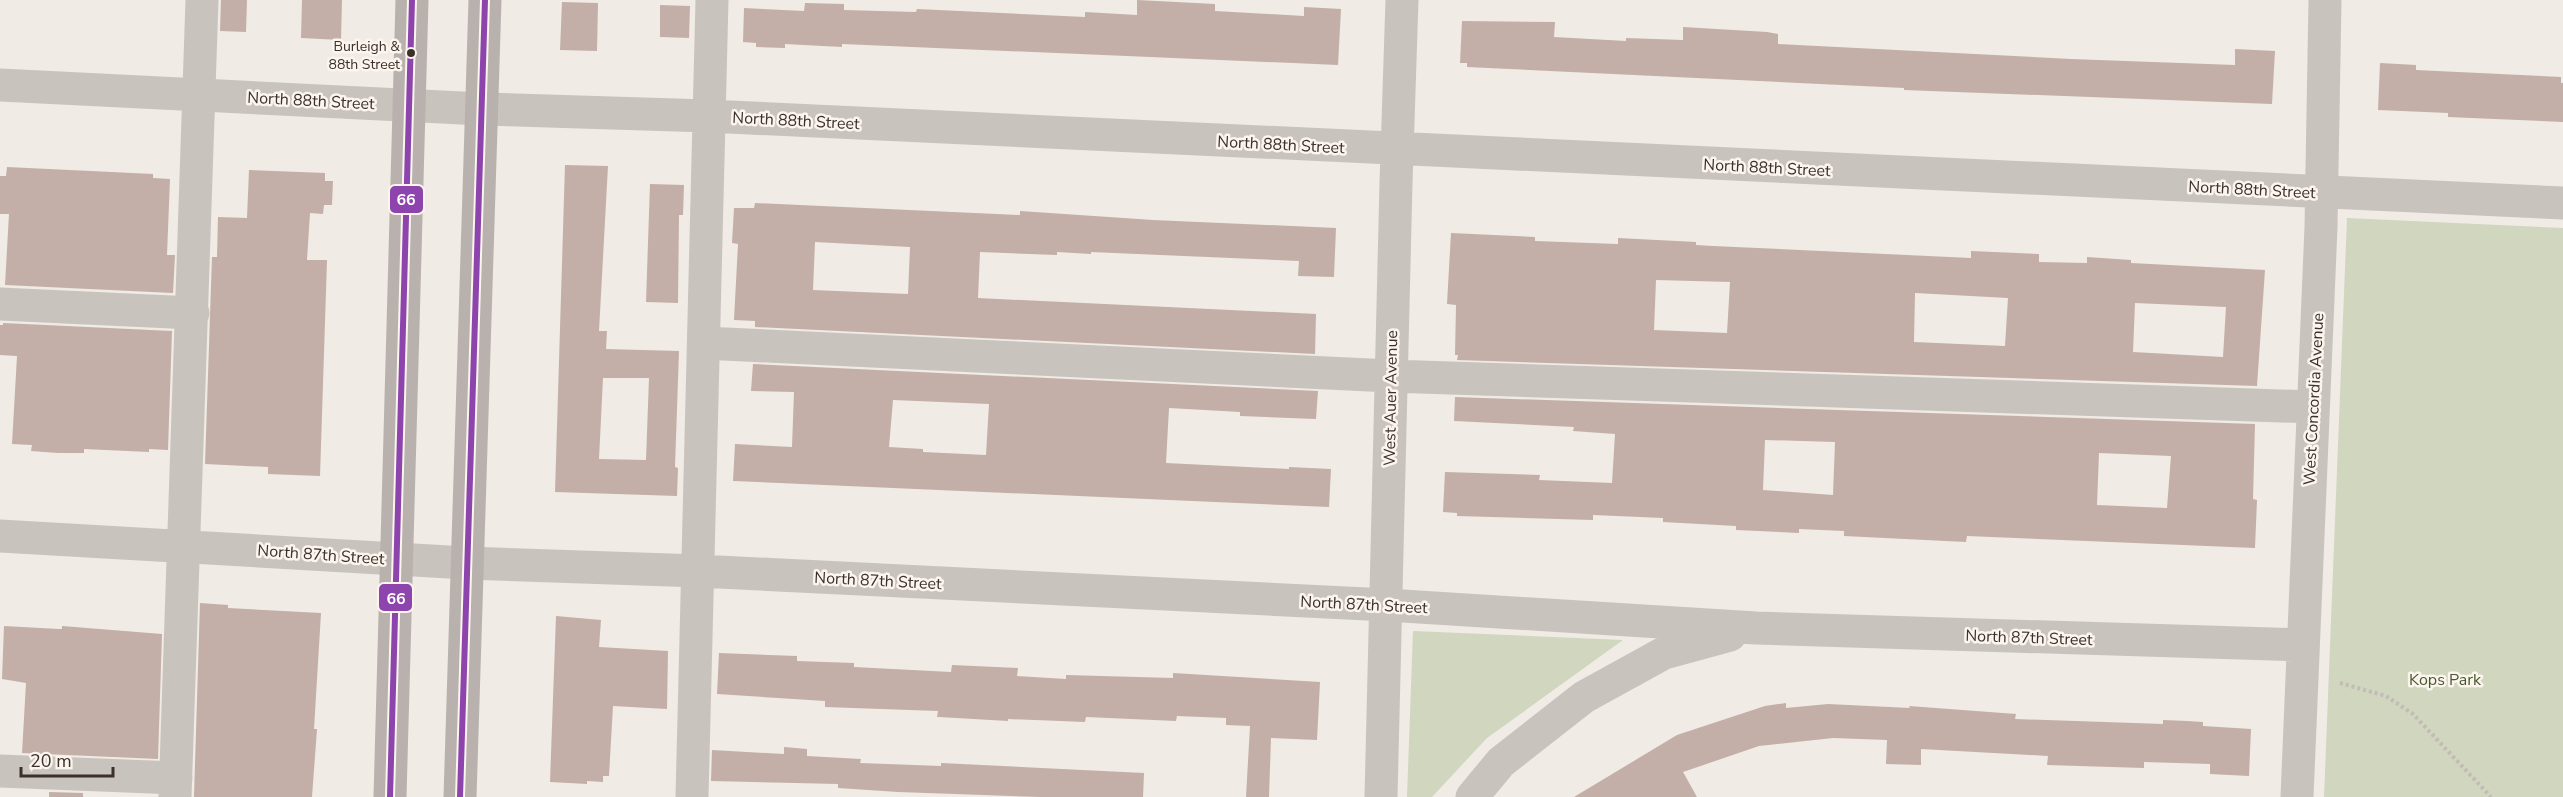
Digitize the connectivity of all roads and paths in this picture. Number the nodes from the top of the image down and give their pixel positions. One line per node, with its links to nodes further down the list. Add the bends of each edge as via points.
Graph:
1 (202, 0): 8 (street)
2 (412, 0): 9 (main road)
3 (485, 0): 10 (main road)
4 (712, 0): 11 (street)
5 (1402, 0): 12 (street, West Auer Avenue)
6 (2325, 0): 13 (street, West Concordia Avenue)
7 (0, 85): 8 (street, North 88th Street)
8 (200, 94): 9 (street, North 88th Street); 16 (street)
9 (408, 104): 10 (street, North 88th Street); 22 (main road)
10 (482, 109): 11 (street, North 88th Street); 23 (main road)
11 (708, 116): 12 (street, North 88th Street); 17 (street)
12 (1397, 150): 13 (street, North 88th Street); 18 (street, West Auer Avenue)
13 (2322, 193): 14 (street, North 88th Street); 19 (street, West Concordia Avenue)
14 (2563, 204)
15 (0, 304): 16 (street)
16 (193, 313): 21 (street)
17 (704, 343): 18 (street); 24 (street)
18 (1390, 376): 19 (street); 25 (street, West Auer Avenue)
19 (2313, 407): 27 (street, West Concordia Avenue)
20 (0, 536): 21 (street, North 87th Street)
21 (185, 545): 22 (street, North 87th Street); 30 (street)
22 (398, 559): 23 (street, North 87th Street); 31 (main road)
23 (466, 563): 24 (street, North 87th Street); 32 (main road)
24 (699, 571): 25 (street, North 87th Street); 33 (street)
25 (1387, 605): 26 (street, North 87th Street); 34 (street, West Auer Avenue)
26 (1756, 628): 27 (street, North 87th Street); 35 (street, North 87th Street, via 1664,653 1584,698 1501,762)
27 (2302, 645): 36 (street, West Concordia Avenue)
28 (2340, 683): 37 (path, via 2386,696 2413,714)
29 (0, 771): 30 (street)
30 (176, 788)
31 (390, 797)
32 (459, 797)
33 (692, 797)
34 (1381, 797)
35 (1472, 797)
36 (2297, 797)
37 (2491, 797)

